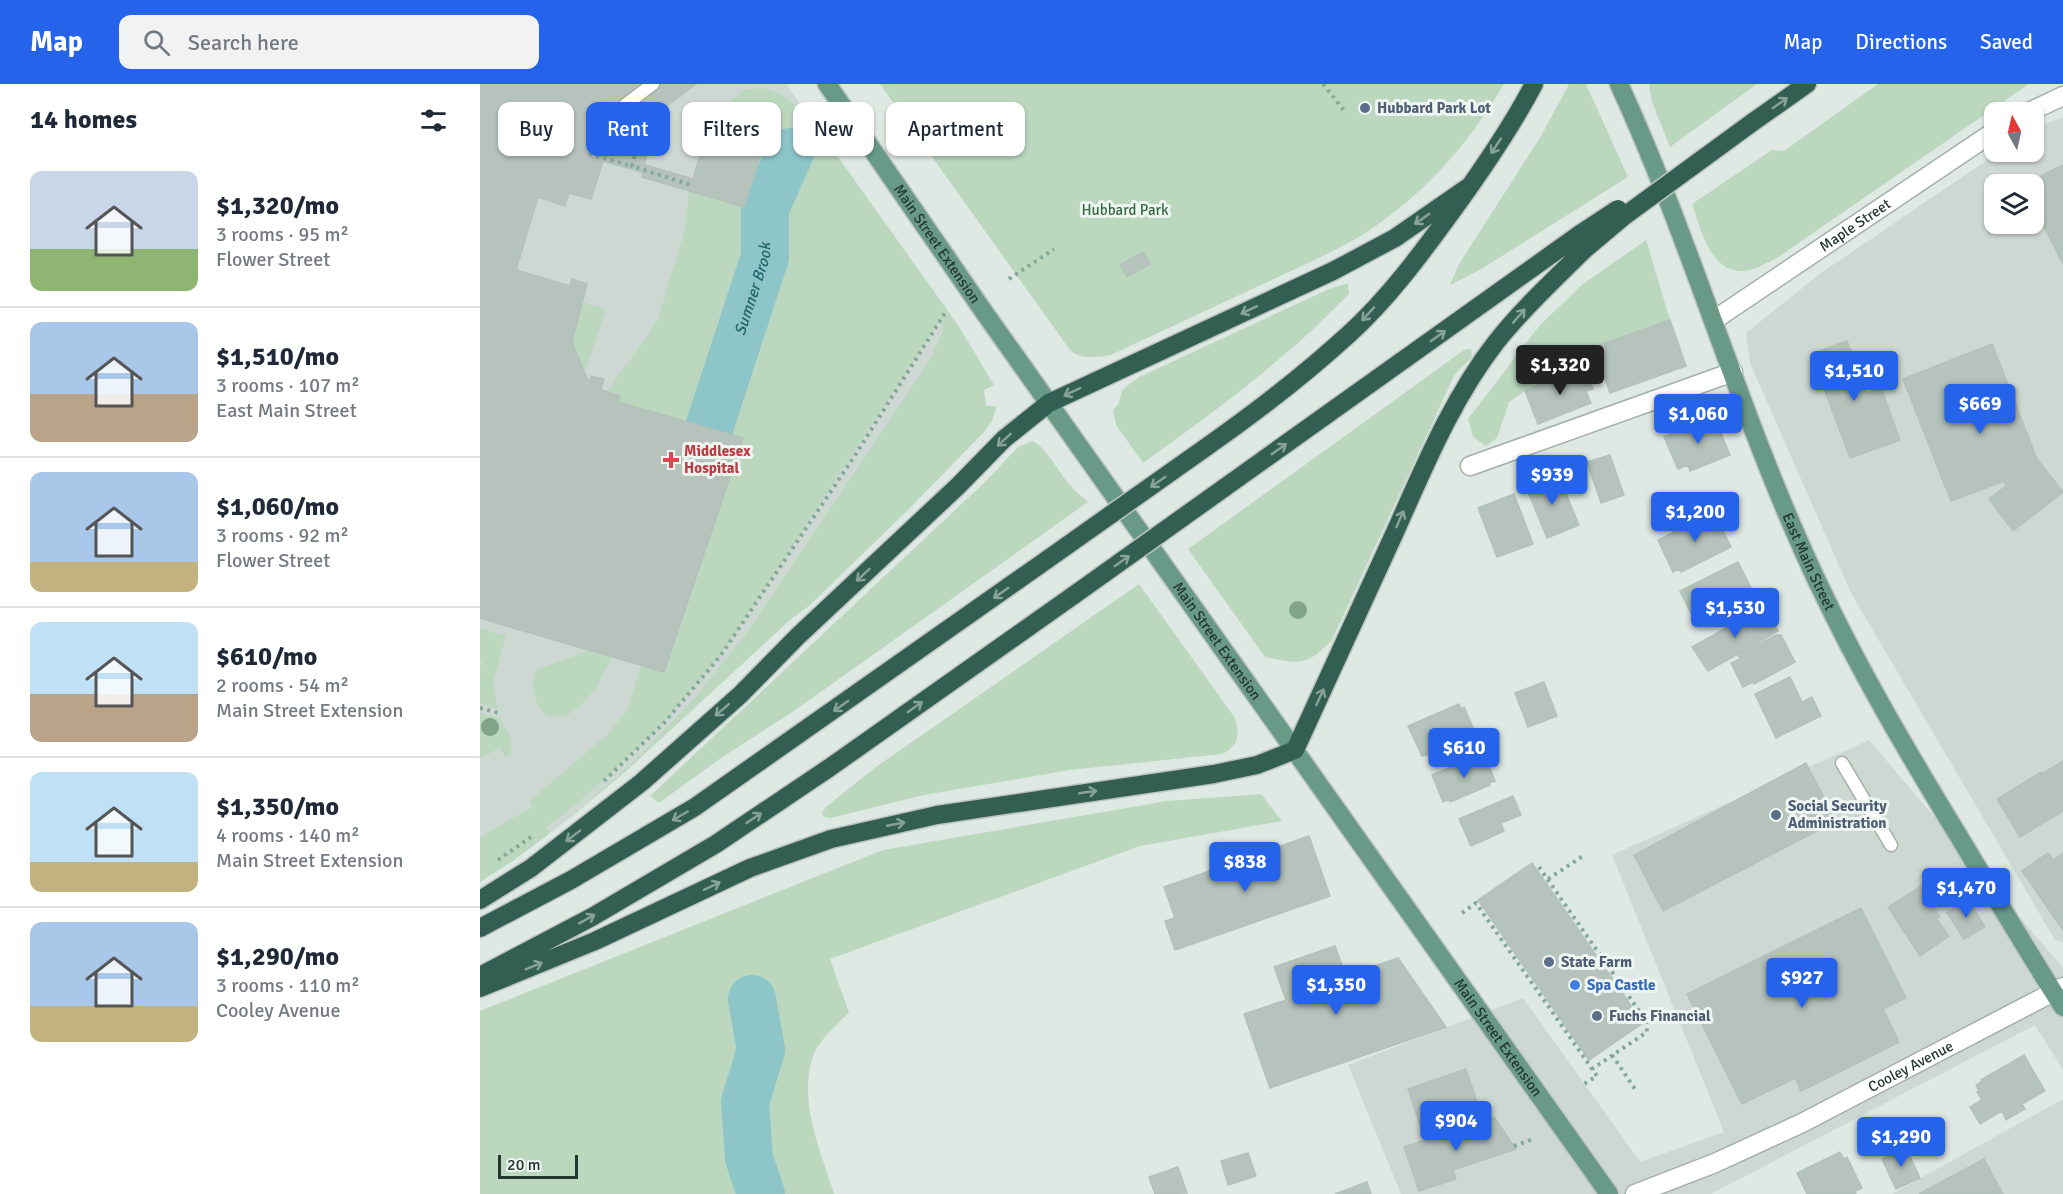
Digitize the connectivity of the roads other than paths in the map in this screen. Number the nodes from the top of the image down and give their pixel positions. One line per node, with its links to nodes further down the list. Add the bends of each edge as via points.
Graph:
1 (653, 84): 7 (lane)
2 (827, 84): 14 (main road, Main Street Extension)
3 (1534, 84): 10 (highway, one-way to 10)
4 (1619, 84): 12 (main road, East Main Street)
5 (1807, 84): 11 (highway, one-way to 5, bridge, via 1623,217)
6 (2063, 96): 8 (street)
7 (629, 102)
8 (2044, 105)
9 (1984, 138): 12 (street, Maple Street)
10 (1470, 186): 14 (highway, one-way to 14, via 1395,238 1333,271); 20 (highway, one-way to 20, bridge, via 1411,268 1350,334 1280,394 695,807)
11 (1582, 241): 16 (highway, one-way to 11, via 1422,472 1469,382 1497,341); 21 (highway, one-way to 11, bridge, via 716,844)
12 (1714, 320): 13 (main road, East Main Street)
13 (1733, 372): 15 (street); 23 (main road, East Main Street, via 1776,487 1854,658 1931,791)
14 (1048, 403): 16 (main road, Main Street Extension); 19 (highway, one-way to 19, via 1004,440 740,695 642,782 531,868)
15 (1470, 466)
16 (1295, 750): 22 (highway, one-way to 16, via 595,941 750,868 831,839 937,815 1214,774 1257,765); 24 (main road, Main Street Extension)
17 (1842, 763): 18 (lane)
18 (1891, 844)
19 (480, 900)
20 (480, 928)
21 (480, 976)
22 (480, 988)
23 (2060, 996): 25 (street, Cooley Avenue, via 1802,1123)
24 (1609, 1194)
25 (1635, 1194)

